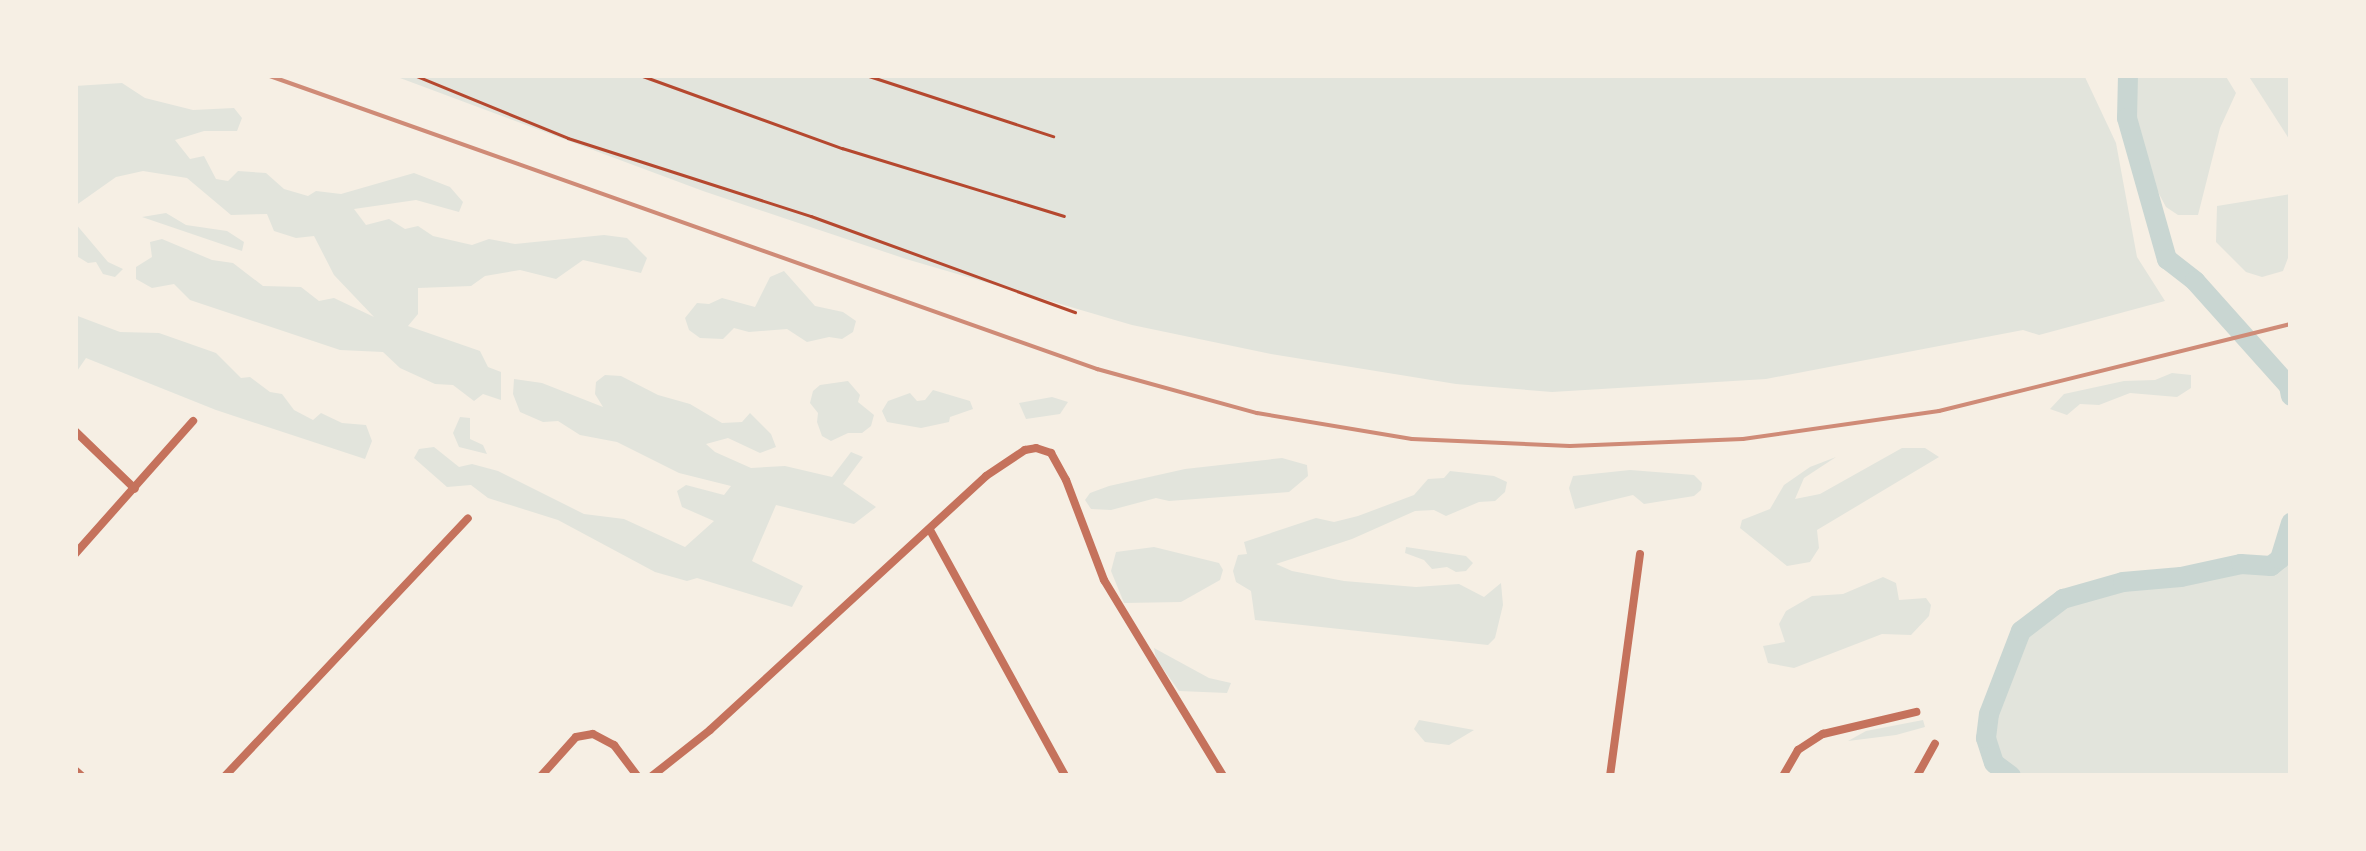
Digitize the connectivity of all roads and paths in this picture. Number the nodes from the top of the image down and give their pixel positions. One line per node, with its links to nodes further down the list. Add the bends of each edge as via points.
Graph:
1 (414, 75): 6 (path, via 568,138 811,216)
2 (640, 75): 5 (path, via 842,148)
3 (866, 75): 4 (path)
4 (1053, 136)
5 (1064, 216)
6 (1075, 312)
7 (193, 421): 9 (street)
8 (75, 431): 9 (street)
9 (135, 489): 12 (street)
10 (468, 518): 18 (street)
11 (930, 530): 21 (street); 22 (street); 23 (street, via 1011,458 1036,448 1051,453 1104,580)
12 (75, 554)
13 (1640, 554): 24 (street)
14 (1916, 712): 25 (street, via 1823,734 1798,750)
15 (1935, 744): 26 (street)
16 (75, 770): 17 (street)
17 (82, 776)
18 (225, 776)
19 (542, 776): 20 (street, via 576,737 593,734 614,746)
20 (637, 776)
21 (652, 776)
22 (1065, 776)
23 (1223, 776)
24 (1610, 776)
25 (1783, 776)
26 (1917, 776)

